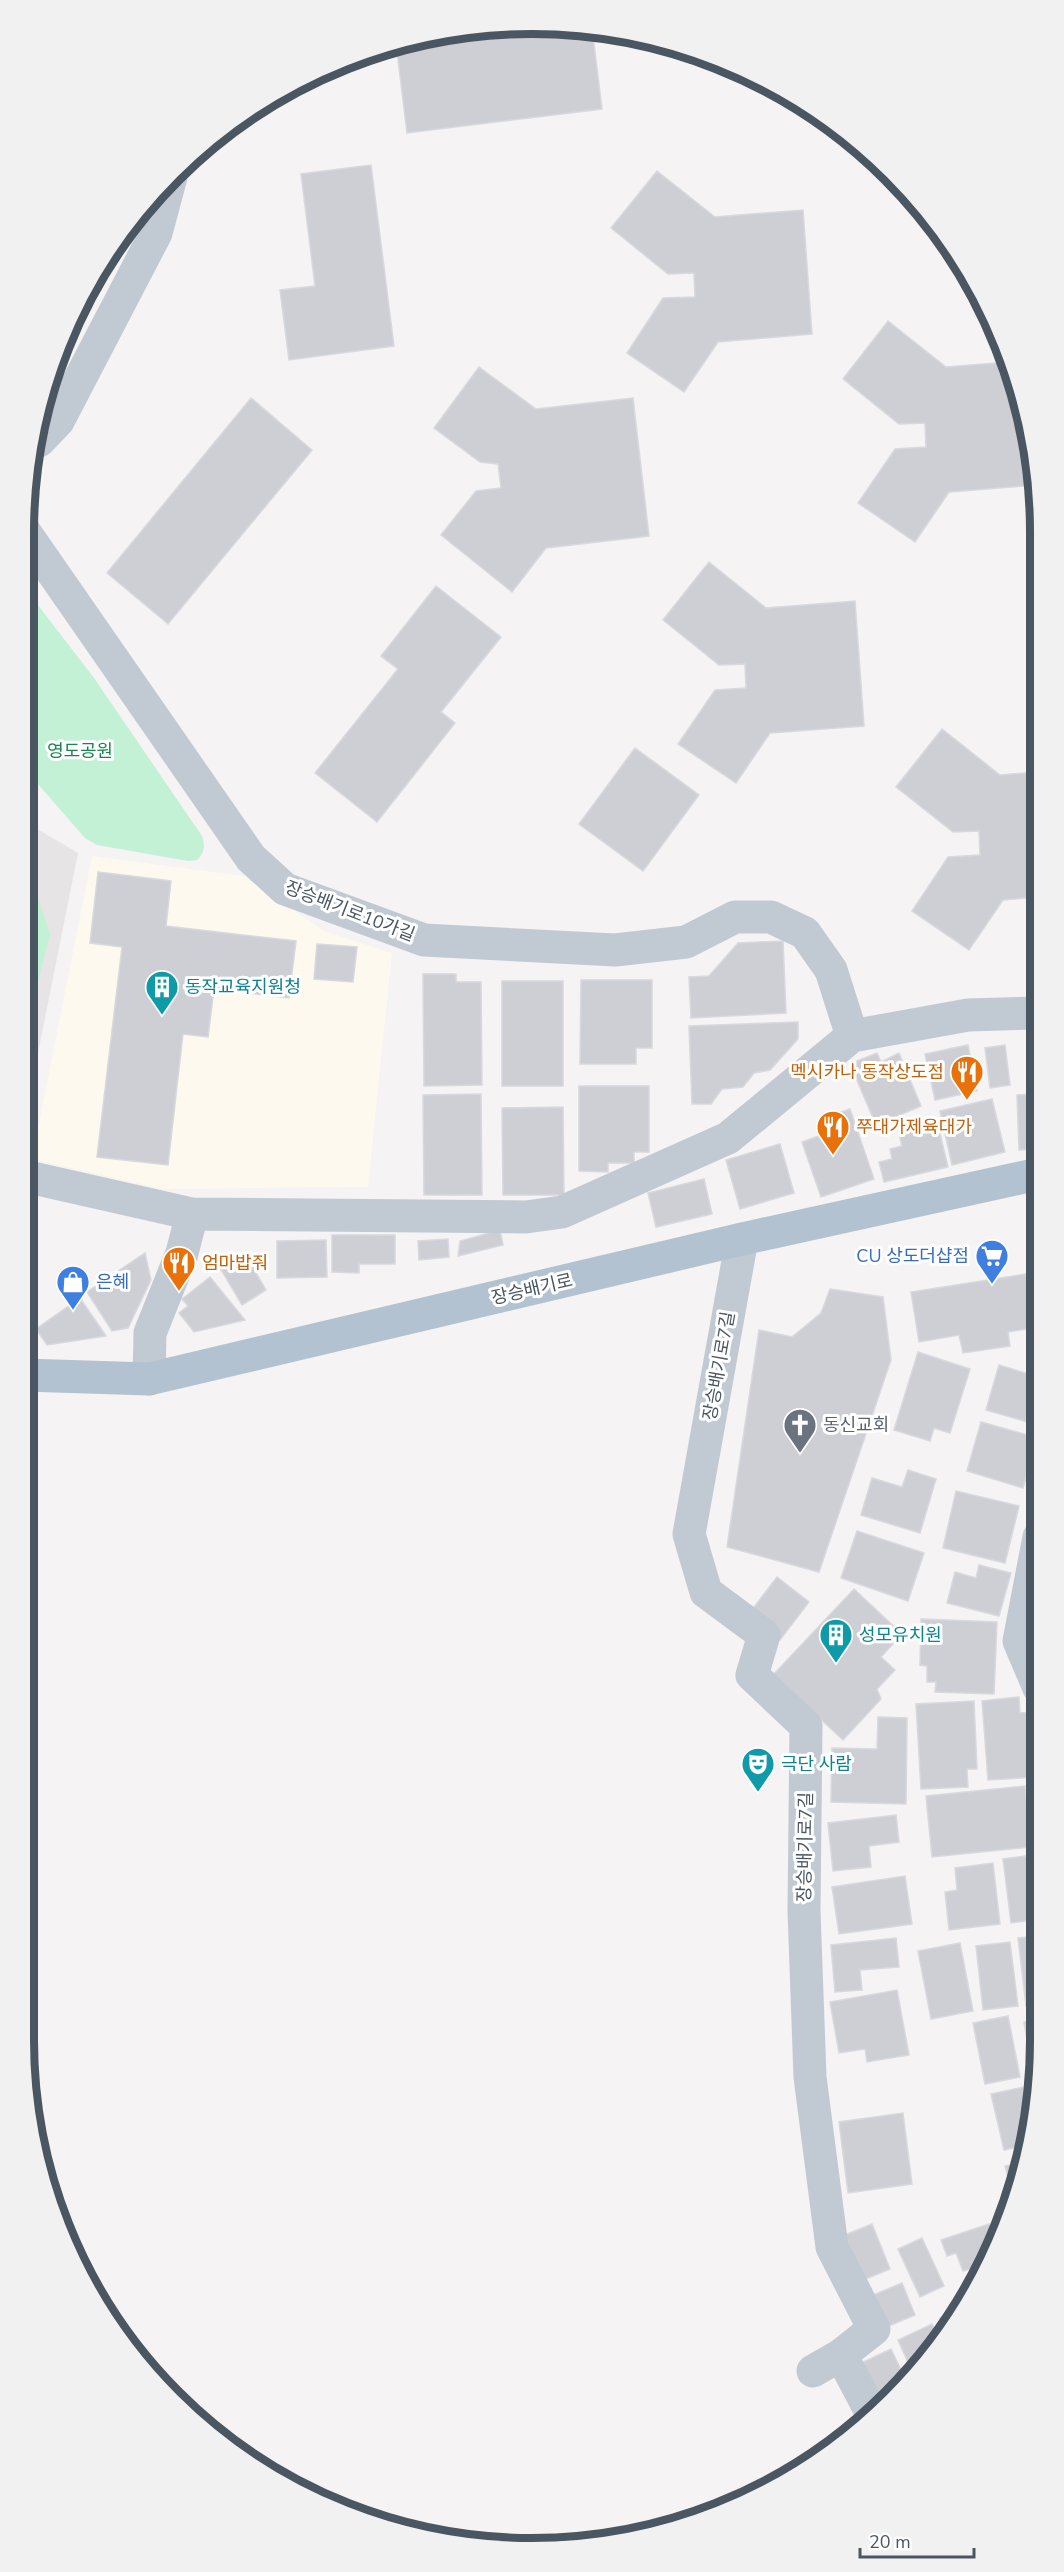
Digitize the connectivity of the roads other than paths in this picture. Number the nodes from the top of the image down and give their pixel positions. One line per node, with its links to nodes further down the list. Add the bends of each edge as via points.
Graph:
1 (166, 195): 2 (street, via 156,233 58,421)
2 (44, 436)
3 (34, 545): 5 (street, 장승배기로10가길, via 250,858 285,889 423,940 615,950 686,942 735,917 771,917 805,933 831,970)
4 (1022, 1013): 5 (street, via 968,1015)
5 (852, 1036): 8 (street, via 728,1138 562,1212 526,1217)
6 (1030, 1176): 9 (main road, 장승배기로)
7 (34, 1178): 8 (street)
8 (192, 1214): 11 (street, via 182,1253 150,1333)
9 (742, 1239): 11 (main road, 장승배기로); 14 (street, 장승배기로7길, via 689,1534 706,1592 764,1635 752,1675 806,1726 804,1911 810,2077 832,2247 874,2329)
10 (34, 1375): 11 (main road, 장승배기로)
11 (149, 1380)
12 (1030, 1584): 13 (street, via 1019,1641)
13 (1030, 1667)
14 (841, 2355): 15 (street); 16 (street)
15 (813, 2371)
16 (868, 2407)

